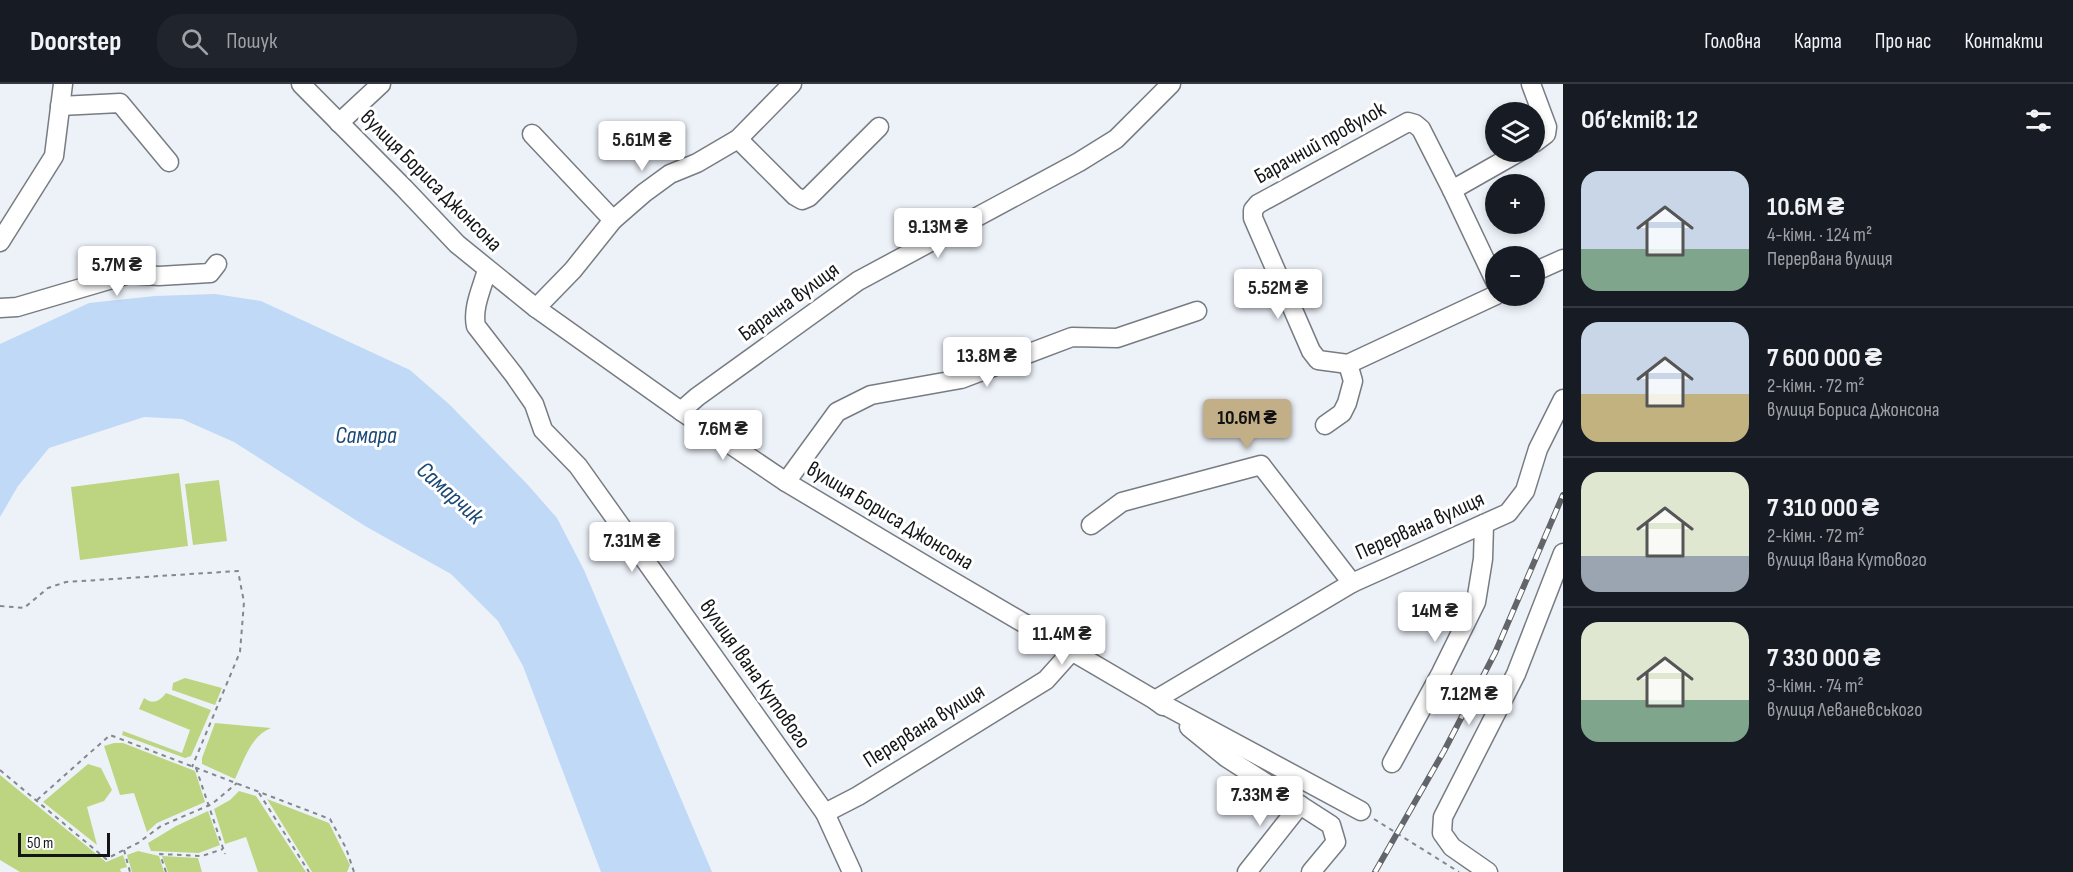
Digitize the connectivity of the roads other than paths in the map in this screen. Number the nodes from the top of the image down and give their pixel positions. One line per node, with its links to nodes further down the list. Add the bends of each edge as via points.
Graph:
1 (63, 84): 8 (street)
2 (302, 84): 9 (street, вулиця Бориса Джонсона)
3 (381, 84): 9 (street)
4 (792, 84): 12 (street)
5 (1170, 84): 29 (street, Барачна вулиця, via 1116,139 858,281)
6 (1531, 84): 7 (street)
7 (1538, 102)
8 (60, 105): 13 (street, via 120,103); 17 (street, via 54,156)
9 (339, 123): 22 (street, вулиця Бориса Джонсона)
10 (879, 127): 12 (street, via 802,200)
11 (532, 134): 16 (street)
12 (738, 139): 16 (street, via 670,174)
13 (169, 162)
14 (1501, 162): 15 (street)
15 (1452, 190): 19 (street, Барачний провулок); 27 (street, Барачний провулок, via 1421,129 1408,122 1253,210 1252,218 1311,351 1318,360)
16 (613, 220): 25 (street)
17 (0, 242)
18 (1563, 259): 21 (street)
19 (1485, 260)
20 (218, 264): 24 (street, via 210,273 129,274 17,308)
21 (1545, 267)
22 (487, 270): 25 (street, вулиця Бориса Джонсона); 42 (street, вулиця Івана Кутового, via 474,317 476,326 534,404 543,430 578,466)
23 (1485, 300): 27 (street)
24 (0, 308)
25 (537, 308): 29 (street, вулиця Бориса Джонсона)
26 (1197, 310): 31 (street, via 1117,338 1072,337 961,379 871,395 837,412)
27 (1348, 364): 30 (street, via 1353,381 1347,403 1342,413)
28 (1563, 399): 32 (street, Перервана вулиця, via 1538,449 1525,491 1508,513)
29 (681, 411): 31 (street, вулиця Бориса Джонсона)
30 (1325, 425)
31 (786, 482): 37 (street, вулиця Бориса Джонсона)
32 (1484, 524): 35 (street, Перервана вулиця); 39 (street, via 1476,602)
33 (1091, 525): 35 (street, Перервана вулиця, via 1122,502 1260,465)
34 (1563, 553): 36 (street)
35 (1352, 583): 38 (street, Перервана вулиця)
36 (1556, 591): 46 (street, via 1443,817 1443,833 1452,847)
37 (1072, 651): 38 (street, вулиця Бориса Джонсона); 42 (street, Перервана вулиця, via 1046,680)
38 (1155, 700): 40 (street, via 1227,758); 41 (street, вулиця Бориса Джонсона)
39 (1392, 763)
40 (1300, 805): 44 (street); 45 (street, via 1330,825 1336,842)
41 (1361, 811)
42 (825, 813): 43 (street, вулиця Івана Кутового)
43 (852, 872)
44 (1247, 872)
45 (1311, 872)
46 (1488, 872)

